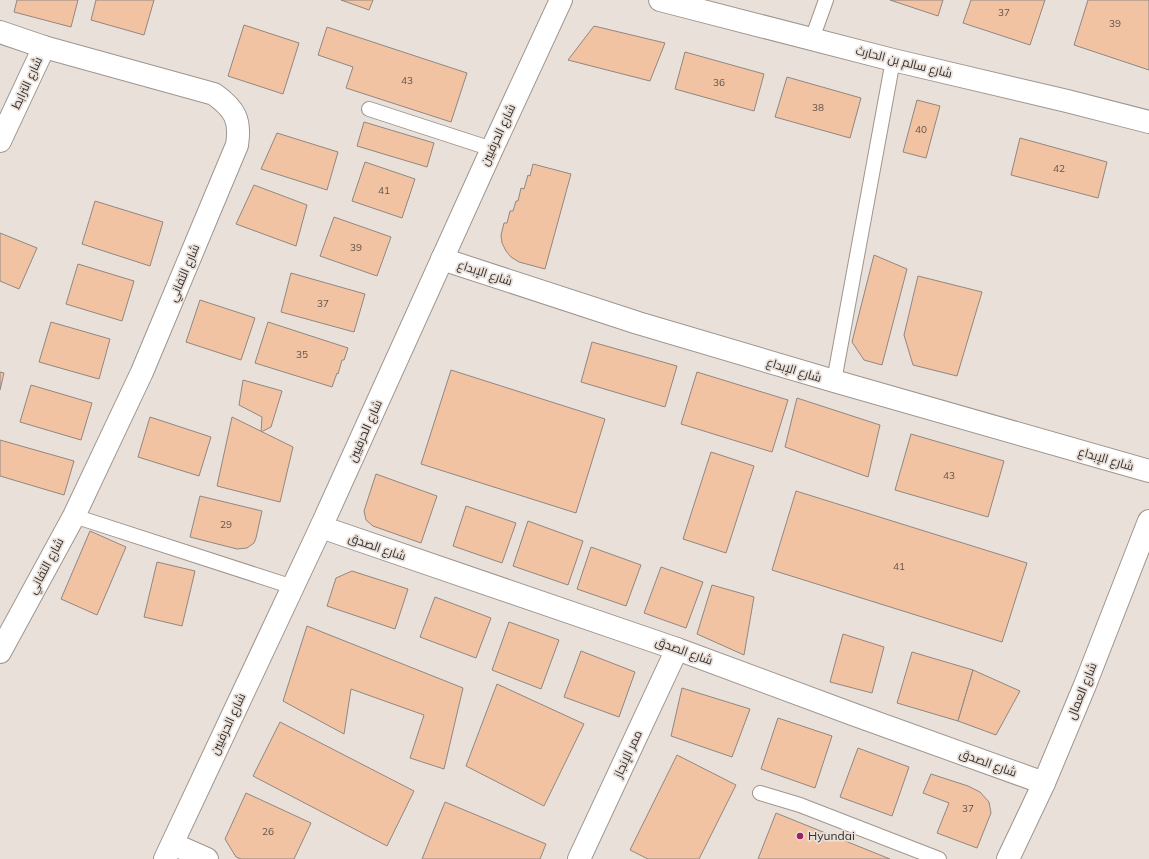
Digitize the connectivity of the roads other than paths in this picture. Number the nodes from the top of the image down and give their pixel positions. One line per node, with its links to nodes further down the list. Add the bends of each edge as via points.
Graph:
1 (561, 0): 11 (street, شارع الحرفيين)
2 (660, 0): 5 (street, شارع سالم بن الحارث)
3 (826, 0): 5 (lane)
4 (0, 32): 6 (street, شارع التفاني)
5 (812, 38): 7 (street, شارع سالم بن الحارث)
6 (44, 47): 10 (street, شارع الترابط); 15 (street, شارع التفاني, via 214,94 226,102 239,126 237,145 174,298)
7 (894, 60): 9 (street, شارع سالم بن الحارث); 13 (lane)
8 (369, 109): 11 (lane)
9 (1149, 122)
10 (0, 141)
11 (492, 149): 12 (street, شارع الحرفيين)
12 (442, 259): 13 (street, شارع الإبداع, via 638,323); 17 (street, شارع الحرفيين)
13 (834, 381): 14 (street, شارع الإبداع)
14 (1149, 471)
15 (74, 516): 18 (lane); 20 (street, شارع التفاني)
16 (1149, 521): 21 (street, شارع العمال)
17 (321, 527): 18 (street, شارع الحرفيين); 19 (street, شارع الصدق)
18 (293, 587): 23 (street, شارع الحرفيين)
19 (678, 648): 21 (street, شارع الصدق); 25 (street, ممر الإنجاز)
20 (0, 652)
21 (1044, 783): 27 (street, شارع العمال)
22 (760, 793): 26 (lane, via 800,805)
23 (169, 851): 24 (street)
24 (207, 859)
25 (579, 859)
26 (939, 859)
27 (1008, 859)

